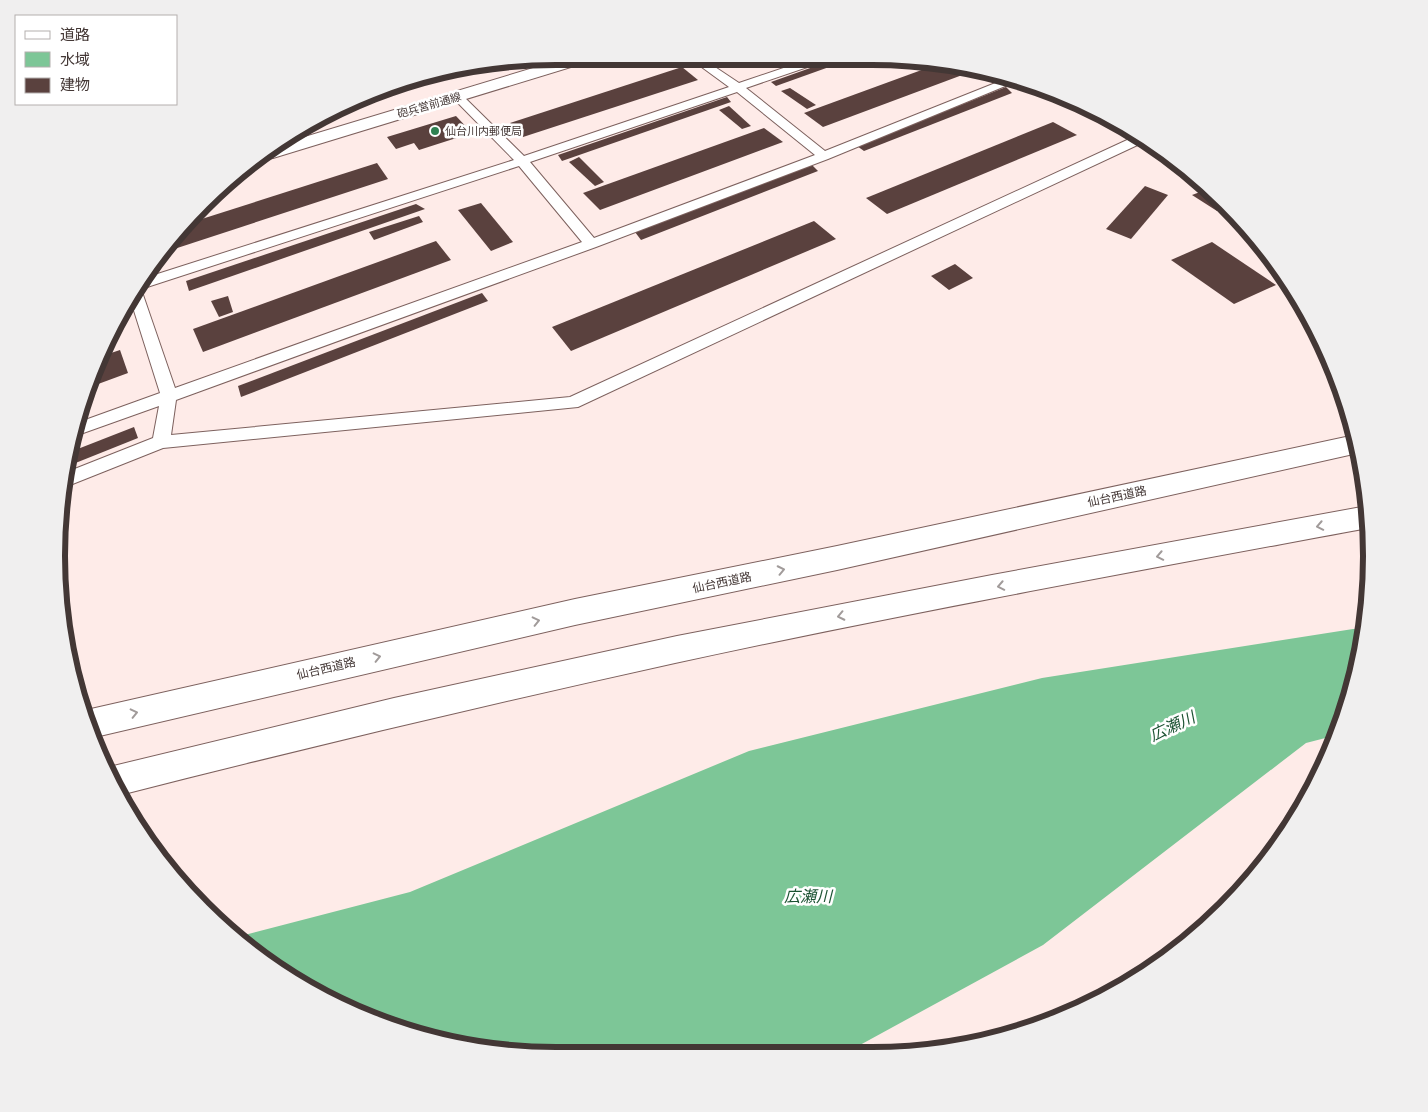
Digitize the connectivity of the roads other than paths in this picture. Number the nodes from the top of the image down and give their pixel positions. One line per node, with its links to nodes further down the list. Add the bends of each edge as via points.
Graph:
1 (562, 65): 6 (main road, 砲兵営前通線)
2 (705, 65): 5 (lane)
3 (804, 65): 5 (lane)
4 (1004, 83): 9 (lane)
5 (739, 88): 9 (lane); 10 (lane)
6 (458, 97): 8 (main road, 砲兵営前通線); 10 (lane)
7 (1135, 141): 16 (lane, via 572,403)
8 (281, 150)
9 (824, 156): 11 (lane)
10 (522, 161): 11 (lane); 12 (lane)
11 (591, 244): 14 (lane)
12 (148, 283)
13 (138, 299): 14 (lane)
14 (169, 395): 15 (lane); 16 (lane)
15 (82, 427)
16 (161, 442): 18 (lane)
17 (1350, 446): 20 (main road, 仙台西道路, one-way to 17, via 565,614)
18 (71, 478)
19 (1361, 518): 21 (main road, one-way to 21, via 846,615 564,674)
20 (94, 722)
21 (119, 778)

